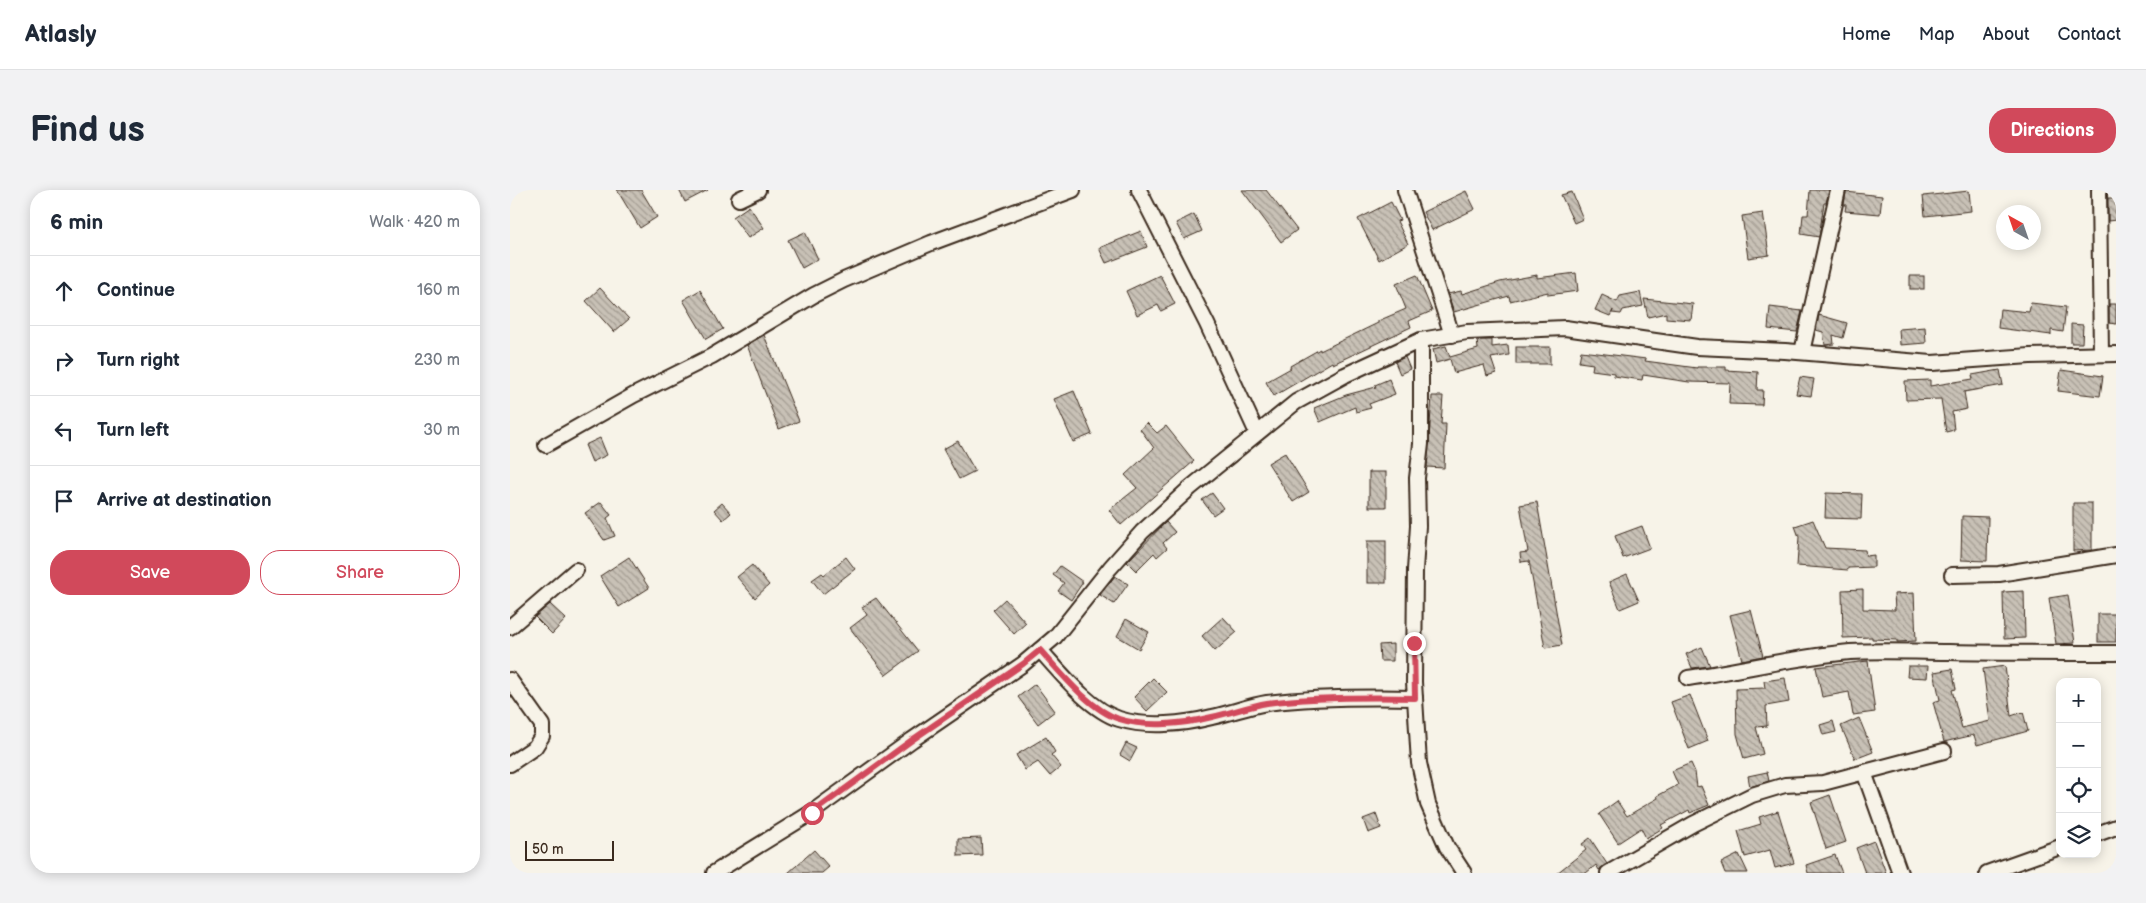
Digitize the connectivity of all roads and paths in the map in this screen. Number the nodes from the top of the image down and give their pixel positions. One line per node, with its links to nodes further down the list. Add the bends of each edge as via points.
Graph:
1 (758, 190): 7 (street)
2 (1073, 190): 14 (street, via 931,243 844,280 712,356)
3 (1139, 190): 13 (street, via 1207,324)
4 (1405, 190): 8 (street)
5 (1838, 190): 10 (street)
6 (2099, 190): 11 (street)
7 (739, 199)
8 (1452, 335): 9 (street); 10 (street, via 1565,328 1697,347)
9 (1421, 340): 13 (street, via 1317,390); 23 (street)
10 (1802, 352): 11 (street, via 1932,363)
11 (2102, 354): 12 (street)
12 (2116, 354)
13 (1256, 432): 19 (street, via 1142,532 1055,637)
14 (546, 445)
15 (2116, 555): 17 (street, via 1999,574)
16 (576, 570): 18 (street)
17 (1952, 575)
18 (510, 627)
19 (1040, 650): 23 (street, via 1105,714 1141,723 1190,722 1290,700); 30 (street)
20 (2116, 653): 21 (street, via 1851,652)
21 (1688, 678)
22 (510, 680): 25 (street, via 542,725 542,736 535,747)
23 (1415, 698): 32 (street, via 1419,763 1428,804 1447,846)
24 (1944, 752): 26 (street)
25 (510, 764)
26 (1864, 772): 33 (street, via 1823,783 1785,785 1752,795 1693,824); 34 (street)
27 (2116, 827): 28 (street)
28 (2101, 833)
29 (2056, 848): 35 (street)
30 (731, 868): 31 (street)
31 (714, 873)
32 (1464, 873)
33 (1608, 873)
34 (1900, 873)
35 (1987, 873)

